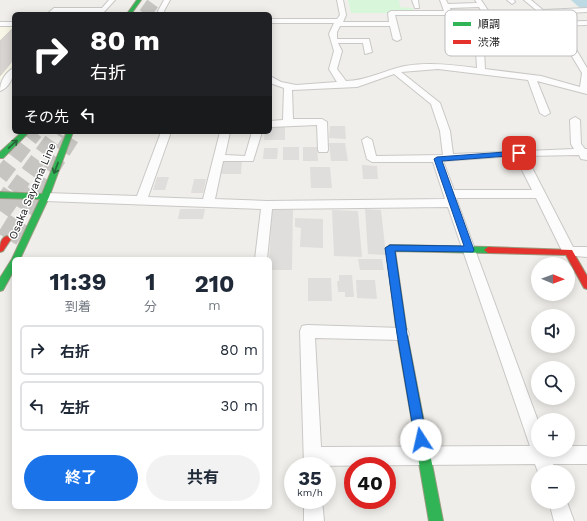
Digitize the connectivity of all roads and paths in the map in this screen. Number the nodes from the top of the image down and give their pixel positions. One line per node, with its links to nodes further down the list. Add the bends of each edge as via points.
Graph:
1 (79, 0): 9 (street)
2 (139, 0): 15 (main road)
3 (167, 0): 16 (street)
4 (340, 0): 19 (street, via 343,14)
5 (527, 0): 10 (street)
6 (116, 2): 14 (street)
7 (444, 3): 8 (street)
8 (479, 3)
9 (72, 10): 13 (street); 14 (street)
10 (539, 10)
11 (577, 10): 12 (street)
12 (587, 10)
13 (52, 12)
14 (102, 12)
15 (130, 12)
16 (161, 12)
17 (445, 13): 24 (street, via 391,13)
18 (272, 21): 19 (street)
19 (339, 22): 24 (street); 26 (street, via 331,36)
20 (577, 23): 21 (street)
21 (587, 23)
22 (0, 24): 23 (street)
23 (12, 24)
24 (394, 24): 25 (street)
25 (397, 39)
26 (334, 41): 27 (street, via 366,41); 35 (street, via 338,58 333,69)
27 (368, 52)
28 (480, 56): 31 (street)
29 (576, 56): 38 (street, via 586,73)
30 (395, 71): 31 (street, via 431,66); 35 (street, via 357,84); 54 (street, via 435,103 445,130)
31 (481, 71): 33 (street)
32 (12, 73): 37 (street)
33 (532, 78): 38 (street); 39 (street)
34 (272, 81): 36 (street)
35 (343, 84): 36 (street)
36 (288, 87): 41 (street)
37 (0, 88)
38 (586, 90)
39 (545, 113)
40 (575, 120): 51 (street, via 576,144)
41 (288, 122): 42 (street); 49 (street, via 322,122)
42 (272, 124)
43 (24, 134): 52 (main road, one-way to 43)
44 (69, 134): 57 (main road, Osaka Sayama Line, one-way to 57)
45 (165, 134): 59 (street)
46 (225, 134): 53 (street)
47 (256, 134): 53 (street, via 249,159)
48 (367, 140): 54 (street, via 372,159)
49 (323, 150)
50 (519, 153): 51 (street); 54 (street); 55 (street)
51 (585, 155)
52 (0, 156)
53 (219, 158): 60 (street)
54 (443, 158): 58 (street)
55 (540, 194): 58 (street); 65 (street)
56 (0, 195): 57 (main road)
57 (45, 197): 59 (street); 67 (main road, Osaka Sayama Line)
58 (451, 198): 61 (street); 64 (street)
59 (141, 200): 60 (street)
60 (208, 203): 61 (street)
61 (266, 205): 68 (street)
62 (7, 239): 63 (main road)
63 (0, 250)
64 (470, 250): 65 (main road); 72 (main road, via 390,248); 73 (street)
65 (569, 252): 66 (street); 70 (main road)
66 (587, 252)
67 (17, 257)
68 (261, 257)
69 (12, 266): 71 (main road)
70 (587, 285)
71 (0, 287)
72 (402, 334): 76 (main road); 78 (street, via 307,331)
73 (531, 424)
74 (531, 450): 76 (street)
75 (575, 454): 77 (street)
76 (424, 455): 79 (street); 83 (main road)
77 (587, 455)
78 (313, 457)
79 (336, 460)
80 (313, 509): 82 (street)
81 (560, 509): 84 (street)
82 (314, 521)
83 (436, 521)
84 (564, 521)

